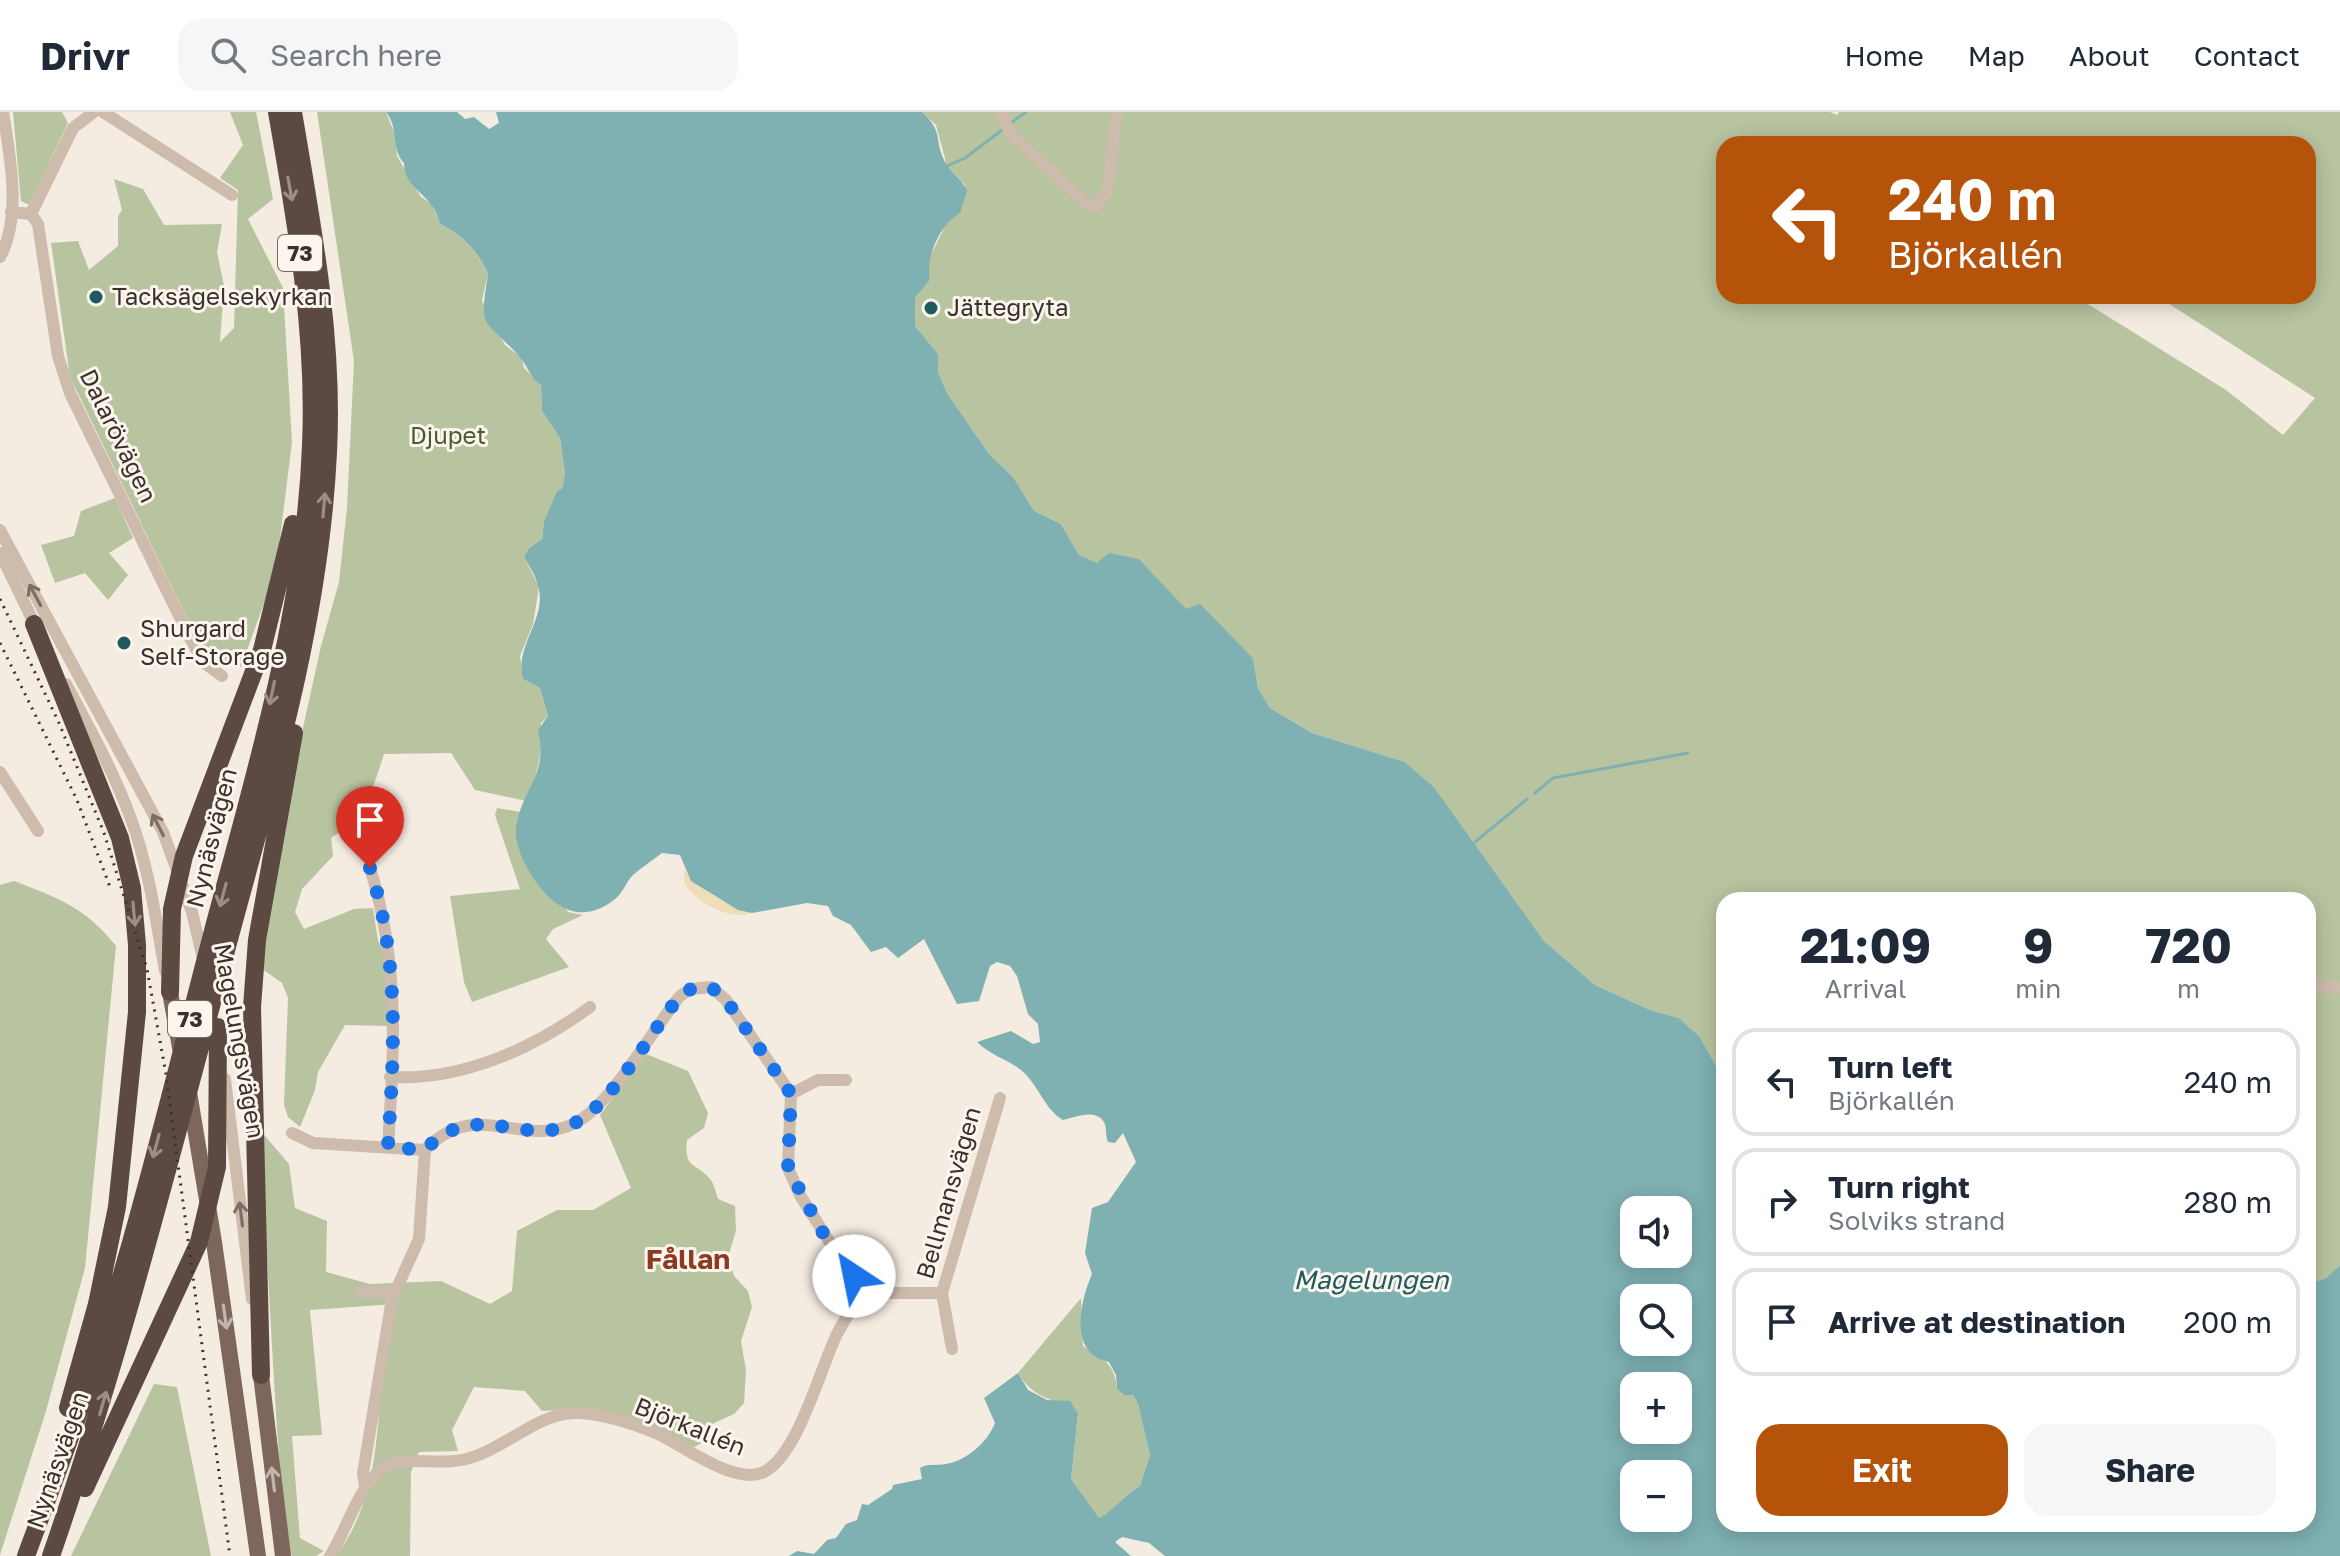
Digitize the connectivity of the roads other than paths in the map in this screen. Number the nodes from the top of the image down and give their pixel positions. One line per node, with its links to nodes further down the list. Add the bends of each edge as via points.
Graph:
1 (3, 112): 9 (street)
2 (94, 112): 10 (street, via 73,128)
3 (103, 112): 8 (street)
4 (277, 112): 12 (highway, Nynäsvägen / 73, one-way to 12, via 302,266)
5 (293, 112): 18 (highway, Nynäsvägen / 73, one-way to 5, via 315,582 328,450 325,319)
6 (1001, 112): 7 (street, via 1010,134 1096,207 1109,184)
7 (1117, 112)
8 (232, 195)
9 (11, 212): 10 (street); 11 (street, via 10,233)
10 (31, 214): 16 (street, Dalarövägen, via 40,232 64,379 191,640 203,662)
11 (0, 257)
12 (312, 395): 18 (highway, Nynäsvägen / 73, one-way to 18, via 296,581); 23 (highway, via 293,528 277,596 262,650 196,820 172,909)
13 (0, 530): 25 (street, Magelungsvägen, one-way to 13, via 192,912 163,832)
14 (0, 553): 15 (street)
15 (34, 624): 23 (street, via 107,759 132,821 149,879); 41 (highway, one-way to 41, via 120,838 132,888 137,1012 117,1207 97,1304)
16 (222, 676)
17 (0, 772): 19 (street)
18 (259, 825): 33 (highway, Nynäsvägen / 73); 39 (highway, via 252,1007)
19 (38, 831)
20 (370, 868): 26 (street, via 391,949)
21 (2316, 986): 22 (street)
22 (2340, 988)
23 (170, 992): 43 (main road, one-way to 43, via 212,1227)
24 (590, 1007): 26 (street, via 497,1059 448,1073)
25 (218, 1027): 39 (street, Magelungsvägen, one-way to 25); 42 (highway, via 217,1167 199,1242)
26 (390, 1077): 31 (street)
27 (846, 1080): 28 (street, via 818,1080)
28 (791, 1094): 32 (street, via 726,1000 711,987 702,987 680,996 595,1108 576,1122 542,1133 479,1123 437,1137); 36 (street, via 788,1168)
29 (1000, 1098): 37 (street, Bellmansvägen)
30 (292, 1133): 31 (street, via 313,1143)
31 (388, 1147): 32 (street)
32 (425, 1150): 35 (street, via 419,1239)
33 (146, 1218): 41 (highway, Nynäsvägen / 73); 42 (highway, Nynäsvägen / 73, one-way to 33, via 101,1411)
34 (360, 1292): 35 (street)
35 (394, 1292): 40 (street, via 380,1356)
36 (862, 1293): 37 (street); 40 (street, Björkallén, via 837,1334 786,1452 765,1472 739,1474 659,1435 572,1413 556,1415 456,1462 391,1463)
37 (942, 1293): 38 (street, Bellmansvägen)
38 (952, 1349)
39 (261, 1375): 44 (main road, Magelungsvägen, one-way to 39)
40 (365, 1486): 45 (street)
41 (24, 1556)
42 (52, 1556)
43 (258, 1556)
44 (283, 1556)
45 (330, 1556)

